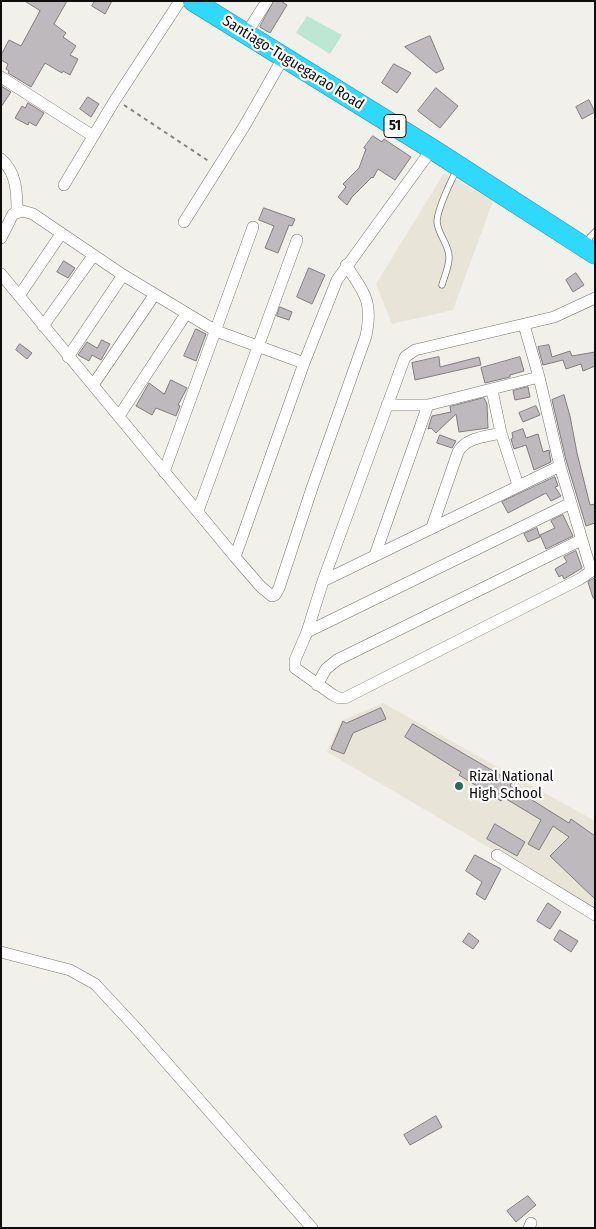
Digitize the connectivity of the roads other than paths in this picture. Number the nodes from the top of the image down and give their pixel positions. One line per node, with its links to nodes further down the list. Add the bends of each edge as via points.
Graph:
1 (180, 1): 7 (street)
2 (193, 1): 4 (highway, Santiago-Tuguegarao Road / 51)
3 (267, 1): 4 (street)
4 (246, 34): 5 (highway, Santiago-Tuguegarao Road / 51)
5 (283, 58): 8 (highway, Santiago-Tuguegarao Road / 51); 13 (street)
6 (1, 77): 7 (street)
7 (93, 136): 11 (street)
8 (432, 149): 10 (highway, Santiago-Tuguegarao Road / 51); 20 (street)
9 (1, 159): 12 (street, via 10,167 14,178)
10 (458, 166): 18 (highway, Santiago-Tuguegarao Road / 51); 23 (lane, via 437,220 449,258)
11 (64, 185)
12 (17, 212): 15 (street, via 33,214); 16 (street)
13 (184, 222)
14 (253, 227): 30 (street)
15 (61, 234): 19 (street); 25 (street)
16 (1, 238)
17 (297, 240): 31 (street)
18 (592, 244)
19 (93, 256): 22 (street); 29 (street)
20 (346, 265): 33 (street, via 332,290); 49 (street, via 369,308 366,336 275,595 261,586)
21 (1, 274): 25 (street)
22 (123, 275): 24 (street); 32 (street)
23 (442, 285)
24 (155, 294): 27 (street); 35 (street)
25 (18, 296): 29 (street)
26 (595, 298): 28 (street, via 554,317)
27 (186, 314): 30 (street); 39 (street)
28 (524, 325): 34 (street); 37 (street, via 410,352 403,360)
29 (43, 326): 32 (street)
30 (216, 332): 31 (street); 42 (street)
31 (258, 347): 33 (street); 45 (street)
32 (68, 357): 35 (street)
33 (304, 363): 49 (street)
34 (539, 377): 36 (street); 41 (street)
35 (93, 385): 39 (street)
36 (492, 390): 38 (street); 40 (street)
37 (387, 405): 38 (street); 50 (street)
38 (428, 405): 48 (street)
39 (119, 416): 42 (street)
40 (500, 433): 43 (street); 46 (street, via 474,439 462,446)
41 (560, 466): 43 (street); 44 (street)
42 (164, 472): 45 (street)
43 (518, 485): 46 (street)
44 (571, 503): 47 (street); 51 (street)
45 (198, 511): 49 (street)
46 (432, 527): 48 (street)
47 (581, 540): 52 (street, via 337,660 326,669); 52 (street, via 590,567 586,576 345,698 339,698)
48 (375, 555): 50 (street)
49 (235, 557)
50 (323, 581): 51 (street)
51 (307, 632): 52 (street, via 294,665)
52 (317, 684)
53 (497, 855): 54 (street)
54 (595, 915)
55 (1, 952): 56 (street, via 70,970 95,984)
56 (312, 1228)

